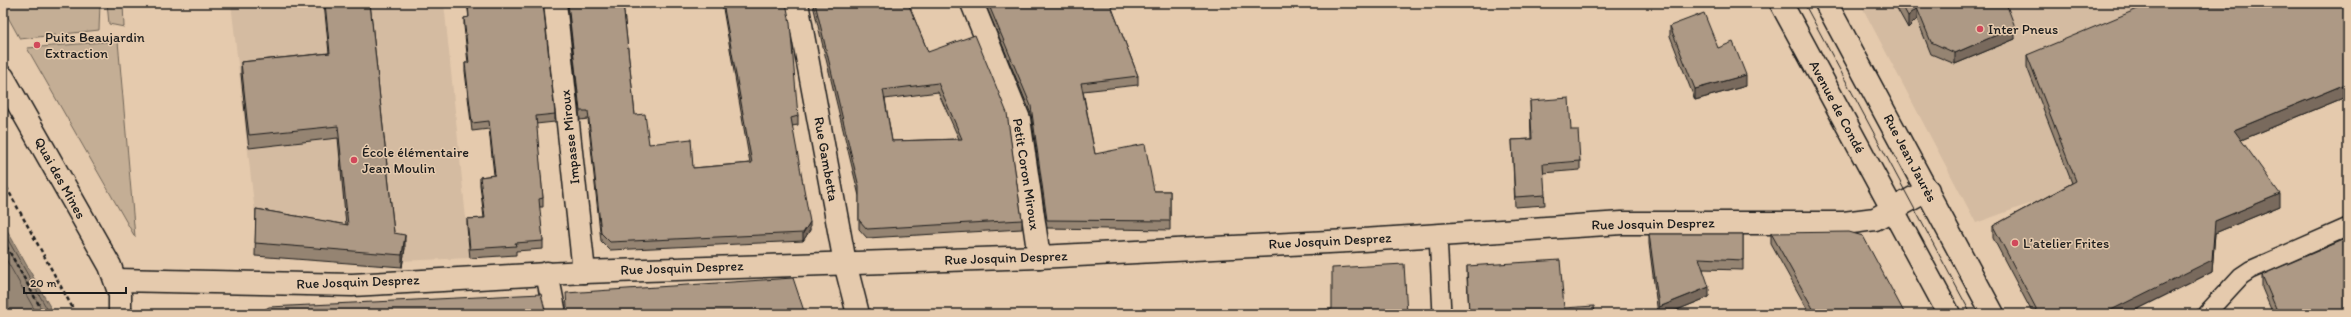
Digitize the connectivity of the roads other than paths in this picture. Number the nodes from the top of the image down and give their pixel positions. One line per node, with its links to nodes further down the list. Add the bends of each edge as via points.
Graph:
1 (555, 3): 13 (street, Impasse Miroux)
2 (797, 3): 12 (street, Rue Gambetta)
3 (972, 3): 11 (street, Petit Coron Miroux, via 1019,119)
4 (1781, 3): 8 (street, Avenue de Condé)
5 (1826, 3): 7 (street, Rue Jean Jaurès)
6 (3, 77): 15 (street, Quai des Mines)
7 (1928, 190): 8 (street); 21 (street, Rue Jean Jaurès)
8 (1894, 211): 10 (street, Rue Josquin Desprez, via 1875,219 1844,223 1622,222); 20 (street, Avenue de Condé)
9 (2348, 228): 22 (lane, via 2250,270 2241,276)
10 (1438, 235): 11 (street, Rue Josquin Desprez); 19 (lane)
11 (1039, 257): 12 (street, Rue Josquin Desprez)
12 (845, 263): 13 (street, Rue Josquin Desprez); 18 (street, Rue Gambetta)
13 (584, 272): 14 (street, Rue Josquin Desprez)
14 (547, 273): 15 (street, Rue Josquin Desprez, via 352,285); 17 (street)
15 (116, 280): 16 (street, Quai des Mines, via 120,295)
16 (120, 314)
17 (555, 314)
18 (858, 314)
19 (1442, 314)
20 (1949, 314)
21 (1993, 314)
22 (2206, 314)

